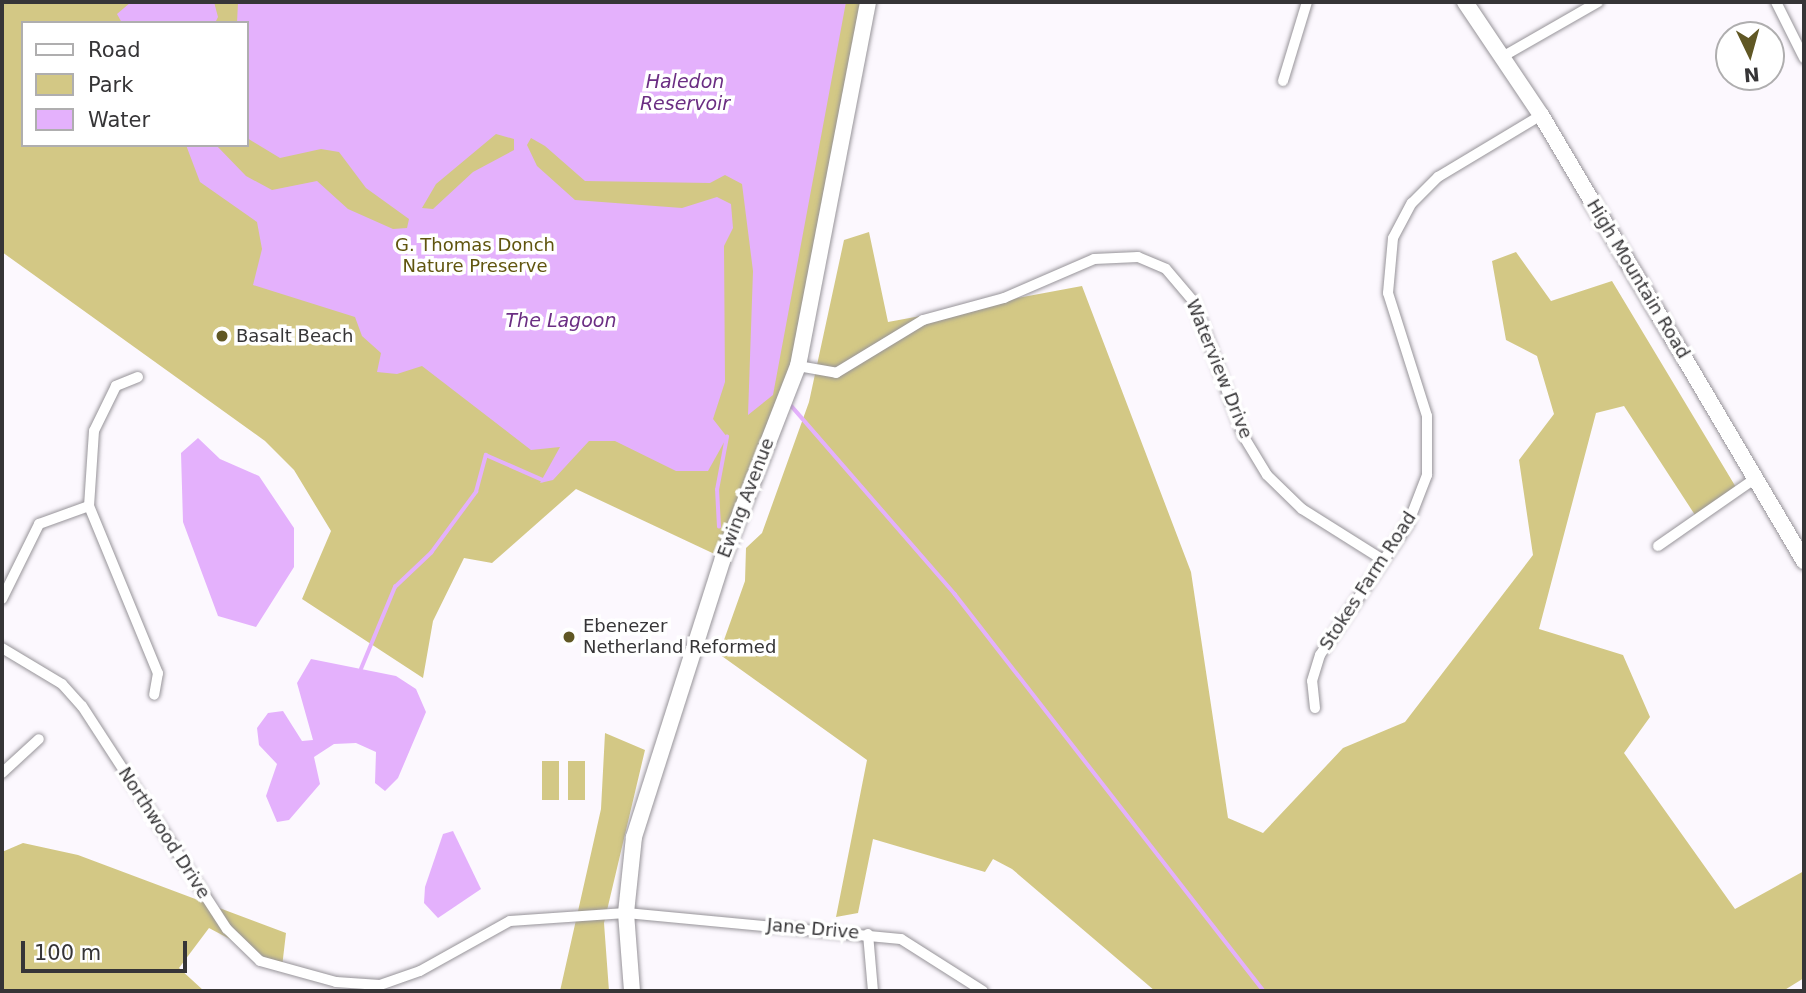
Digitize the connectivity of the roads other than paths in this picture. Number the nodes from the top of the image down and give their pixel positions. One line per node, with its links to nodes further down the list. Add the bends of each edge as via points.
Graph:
1 (869, 2): 10 (main road, Ewing Avenue)
2 (1307, 2): 8 (street)
3 (1465, 2): 6 (main road, High Mountain Road)
4 (1598, 2): 6 (street)
5 (1776, 2): 7 (street)
6 (1502, 57): 9 (main road, High Mountain Road)
7 (1804, 58)
8 (1283, 81)
9 (1541, 115): 12 (main road, High Mountain Road); 16 (street, Stokes Farm Road, via 1424,190 1393,238 1388,293 1427,416 1430,456 1414,512)
10 (797, 366): 16 (street, Waterview Drive, via 836,373 923,320 1004,298 1094,260 1124,256 1153,262 1176,277 1194,302 1244,437 1267,475 1302,509); 25 (main road, Ewing Avenue, via 723,558 643,802)
11 (138, 377): 13 (street, via 116,386 94,432)
12 (1756, 478): 14 (street); 17 (main road, High Mountain Road)
13 (89, 506): 18 (street, via 39,524); 21 (street, via 158,673)
14 (1658, 546)
15 (2, 560): 18 (street)
16 (1383, 560): 22 (street, Stokes Farm Road, via 1320,655 1312,681)
17 (1804, 561)
18 (14, 565): 19 (street)
19 (2, 599)
20 (2, 648): 27 (street, Northwood Drive, via 62,684 82,706 227,929 260,961 336,982)
21 (154, 695)
22 (1315, 708)
23 (39, 739): 24 (street)
24 (2, 773)
25 (626, 913): 26 (street, Jane Drive); 27 (street, Northwood Drive, via 510,921); 28 (main road, Ewing Avenue)
26 (868, 934): 29 (street); 30 (street, Jane Drive, via 918,944)
27 (402, 986)
28 (632, 991)
29 (873, 991)
30 (983, 991)

